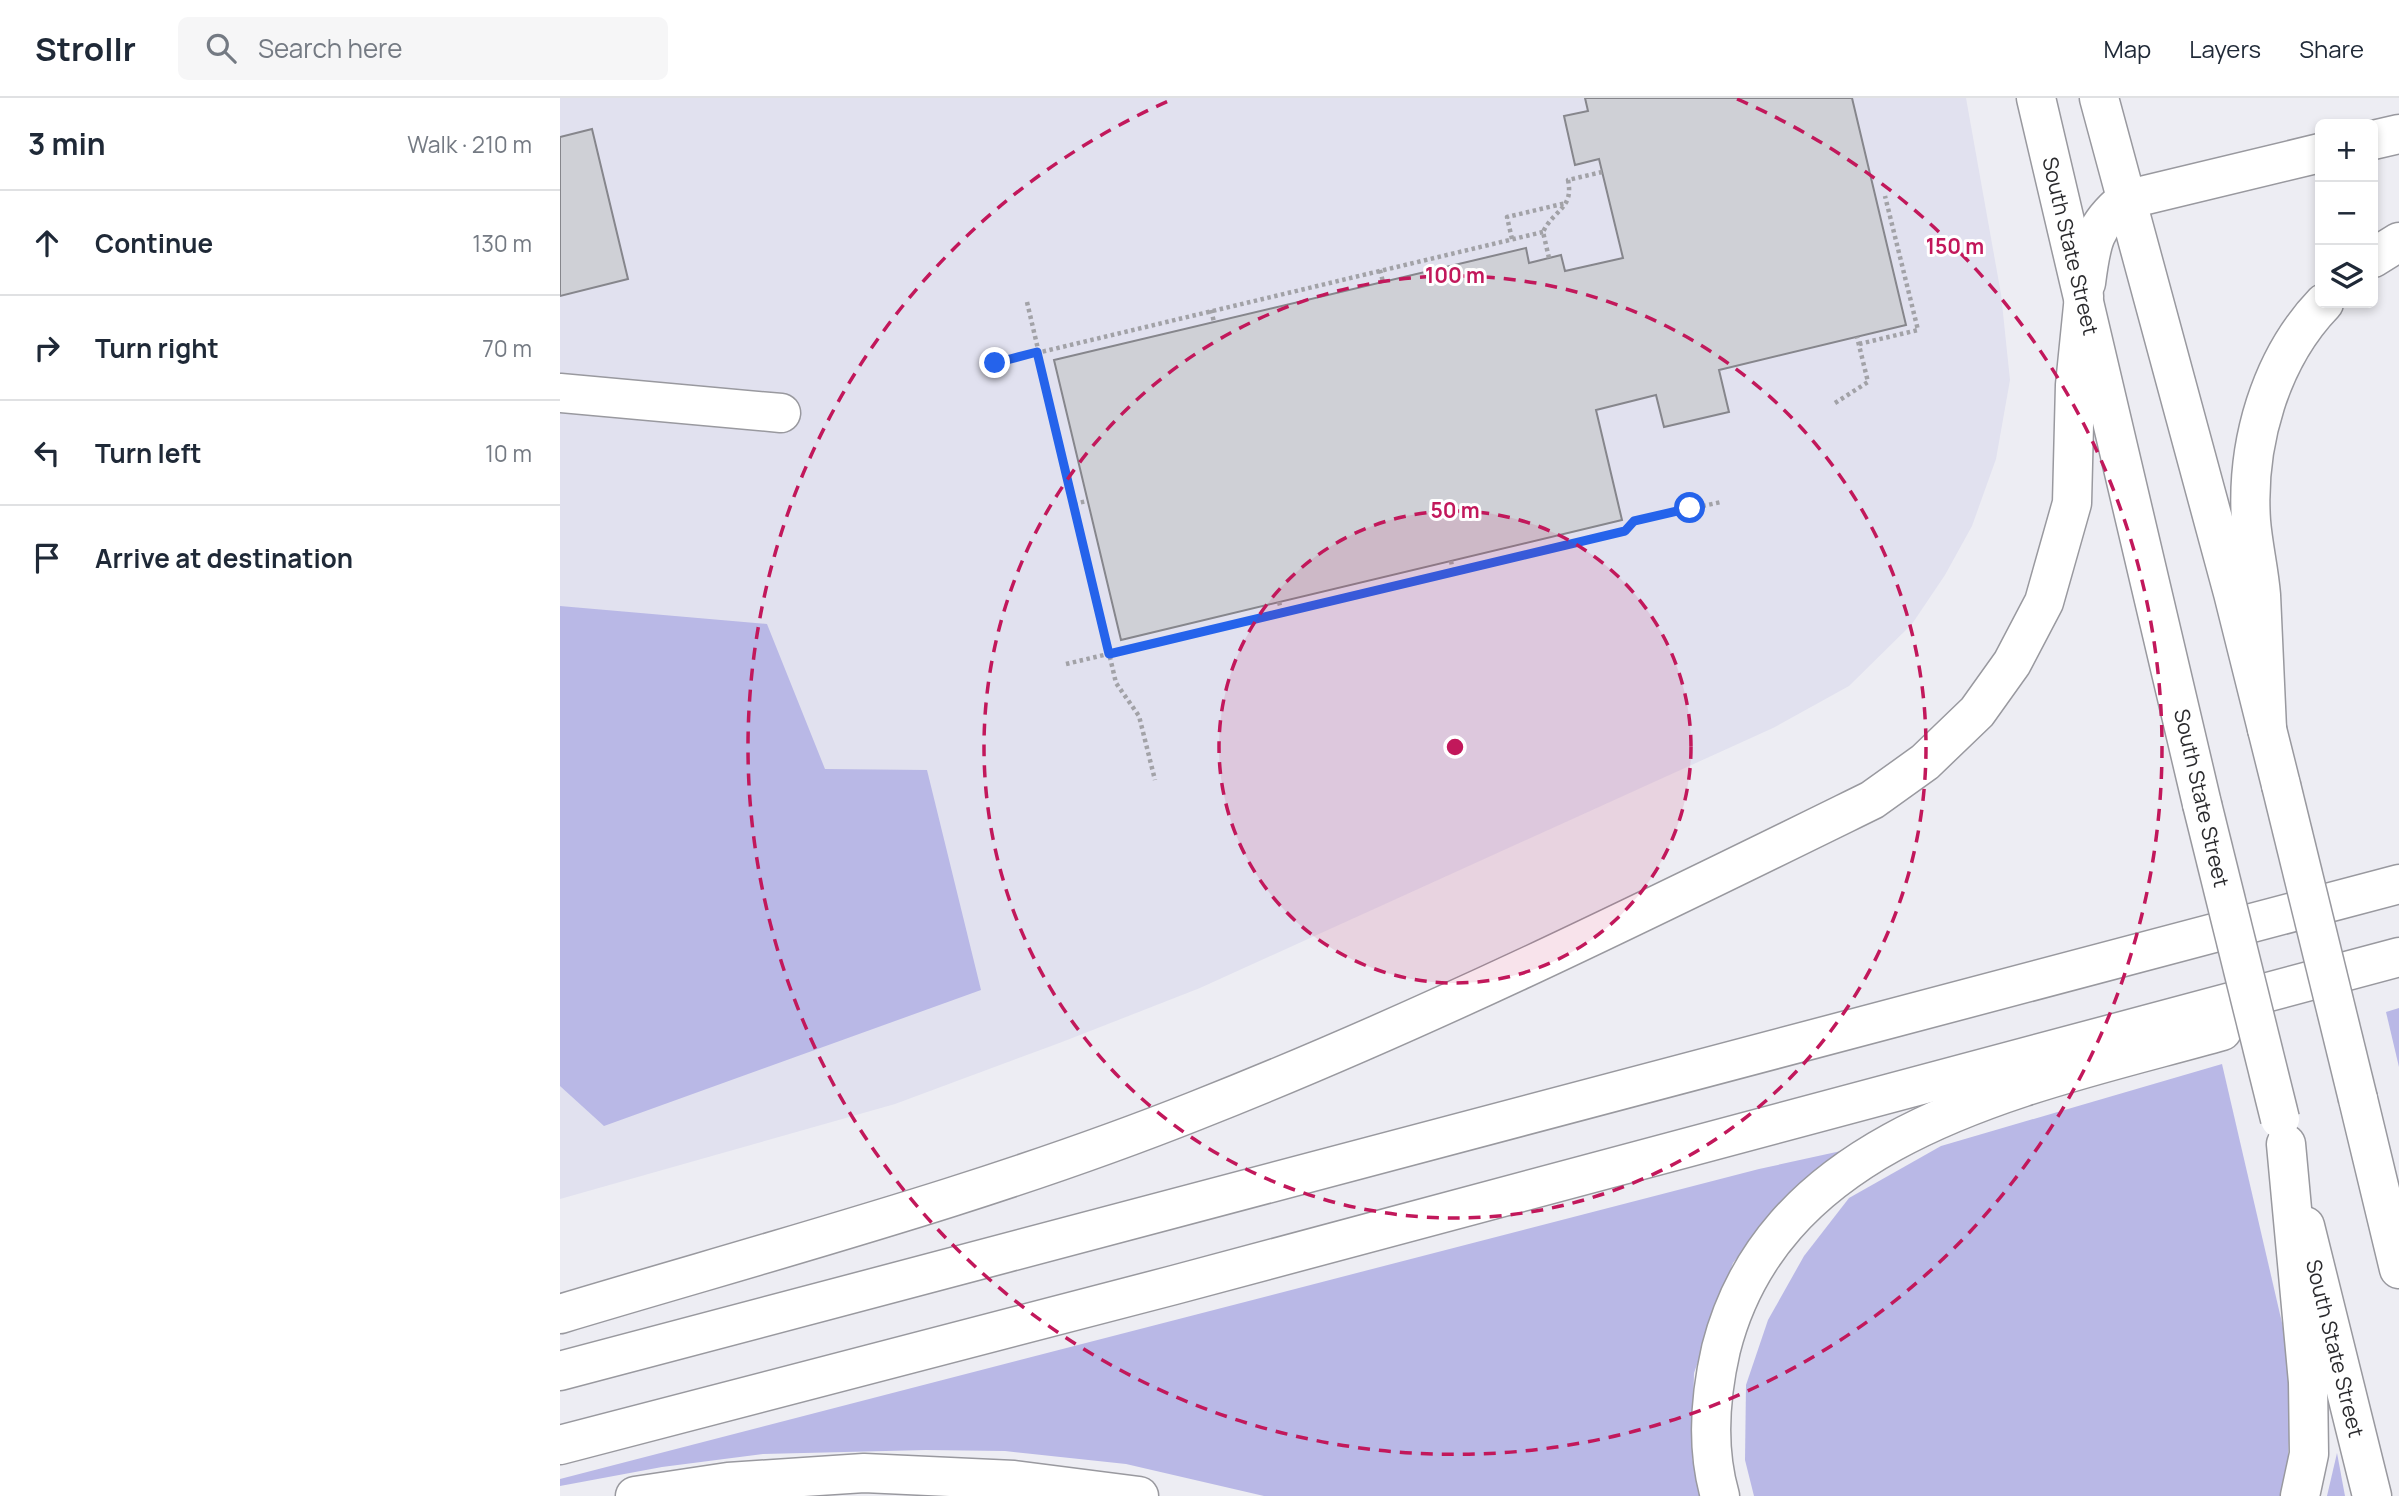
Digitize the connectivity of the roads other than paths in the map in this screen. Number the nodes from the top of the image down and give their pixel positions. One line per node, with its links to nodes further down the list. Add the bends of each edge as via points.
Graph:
1 (2036, 98): 9 (main road, South State Street)
2 (2099, 98): 6 (main road)
3 (2399, 134): 4 (main road)
4 (2378, 140)
5 (2315, 154): 6 (main road)
6 (2125, 200): 9 (main road, via 2104,217 2090,252); 13 (main road)
7 (2399, 242): 8 (main road)
8 (2378, 255)
9 (2084, 296): 17 (main road, South State Street, bridge); 19 (main road, via 2074,385 2072,503 2044,602 2012,663 1977,712 1925,762 1872,800 1441,1005 1196,1111 1017,1176)
10 (2319, 308): 13 (main road, via 2282,363 2263,409 2253,468 2251,520)
11 (560, 393): 12 (main road)
12 (781, 413)
13 (2267, 729): 18 (main road, bridge)
14 (2394, 884): 20 (main road)
15 (2399, 957): 21 (main road)
16 (2399, 981): 24 (main road, via 2019,1089 1909,1132 1843,1172 1777,1233 1746,1282 1728,1322 1715,1375 1710,1425 1713,1475)
17 (2283, 1131): 25 (main road, via 2308,1382 2309,1454); 26 (main road, South State Street)
18 (2399, 1269)
19 (560, 1314)
20 (560, 1371)
21 (560, 1445)
22 (635, 1496): 23 (main road, via 728,1482 864,1473 1014,1480)
23 (1139, 1496)
24 (1720, 1496)
25 (2300, 1496)
26 (2372, 1496)

